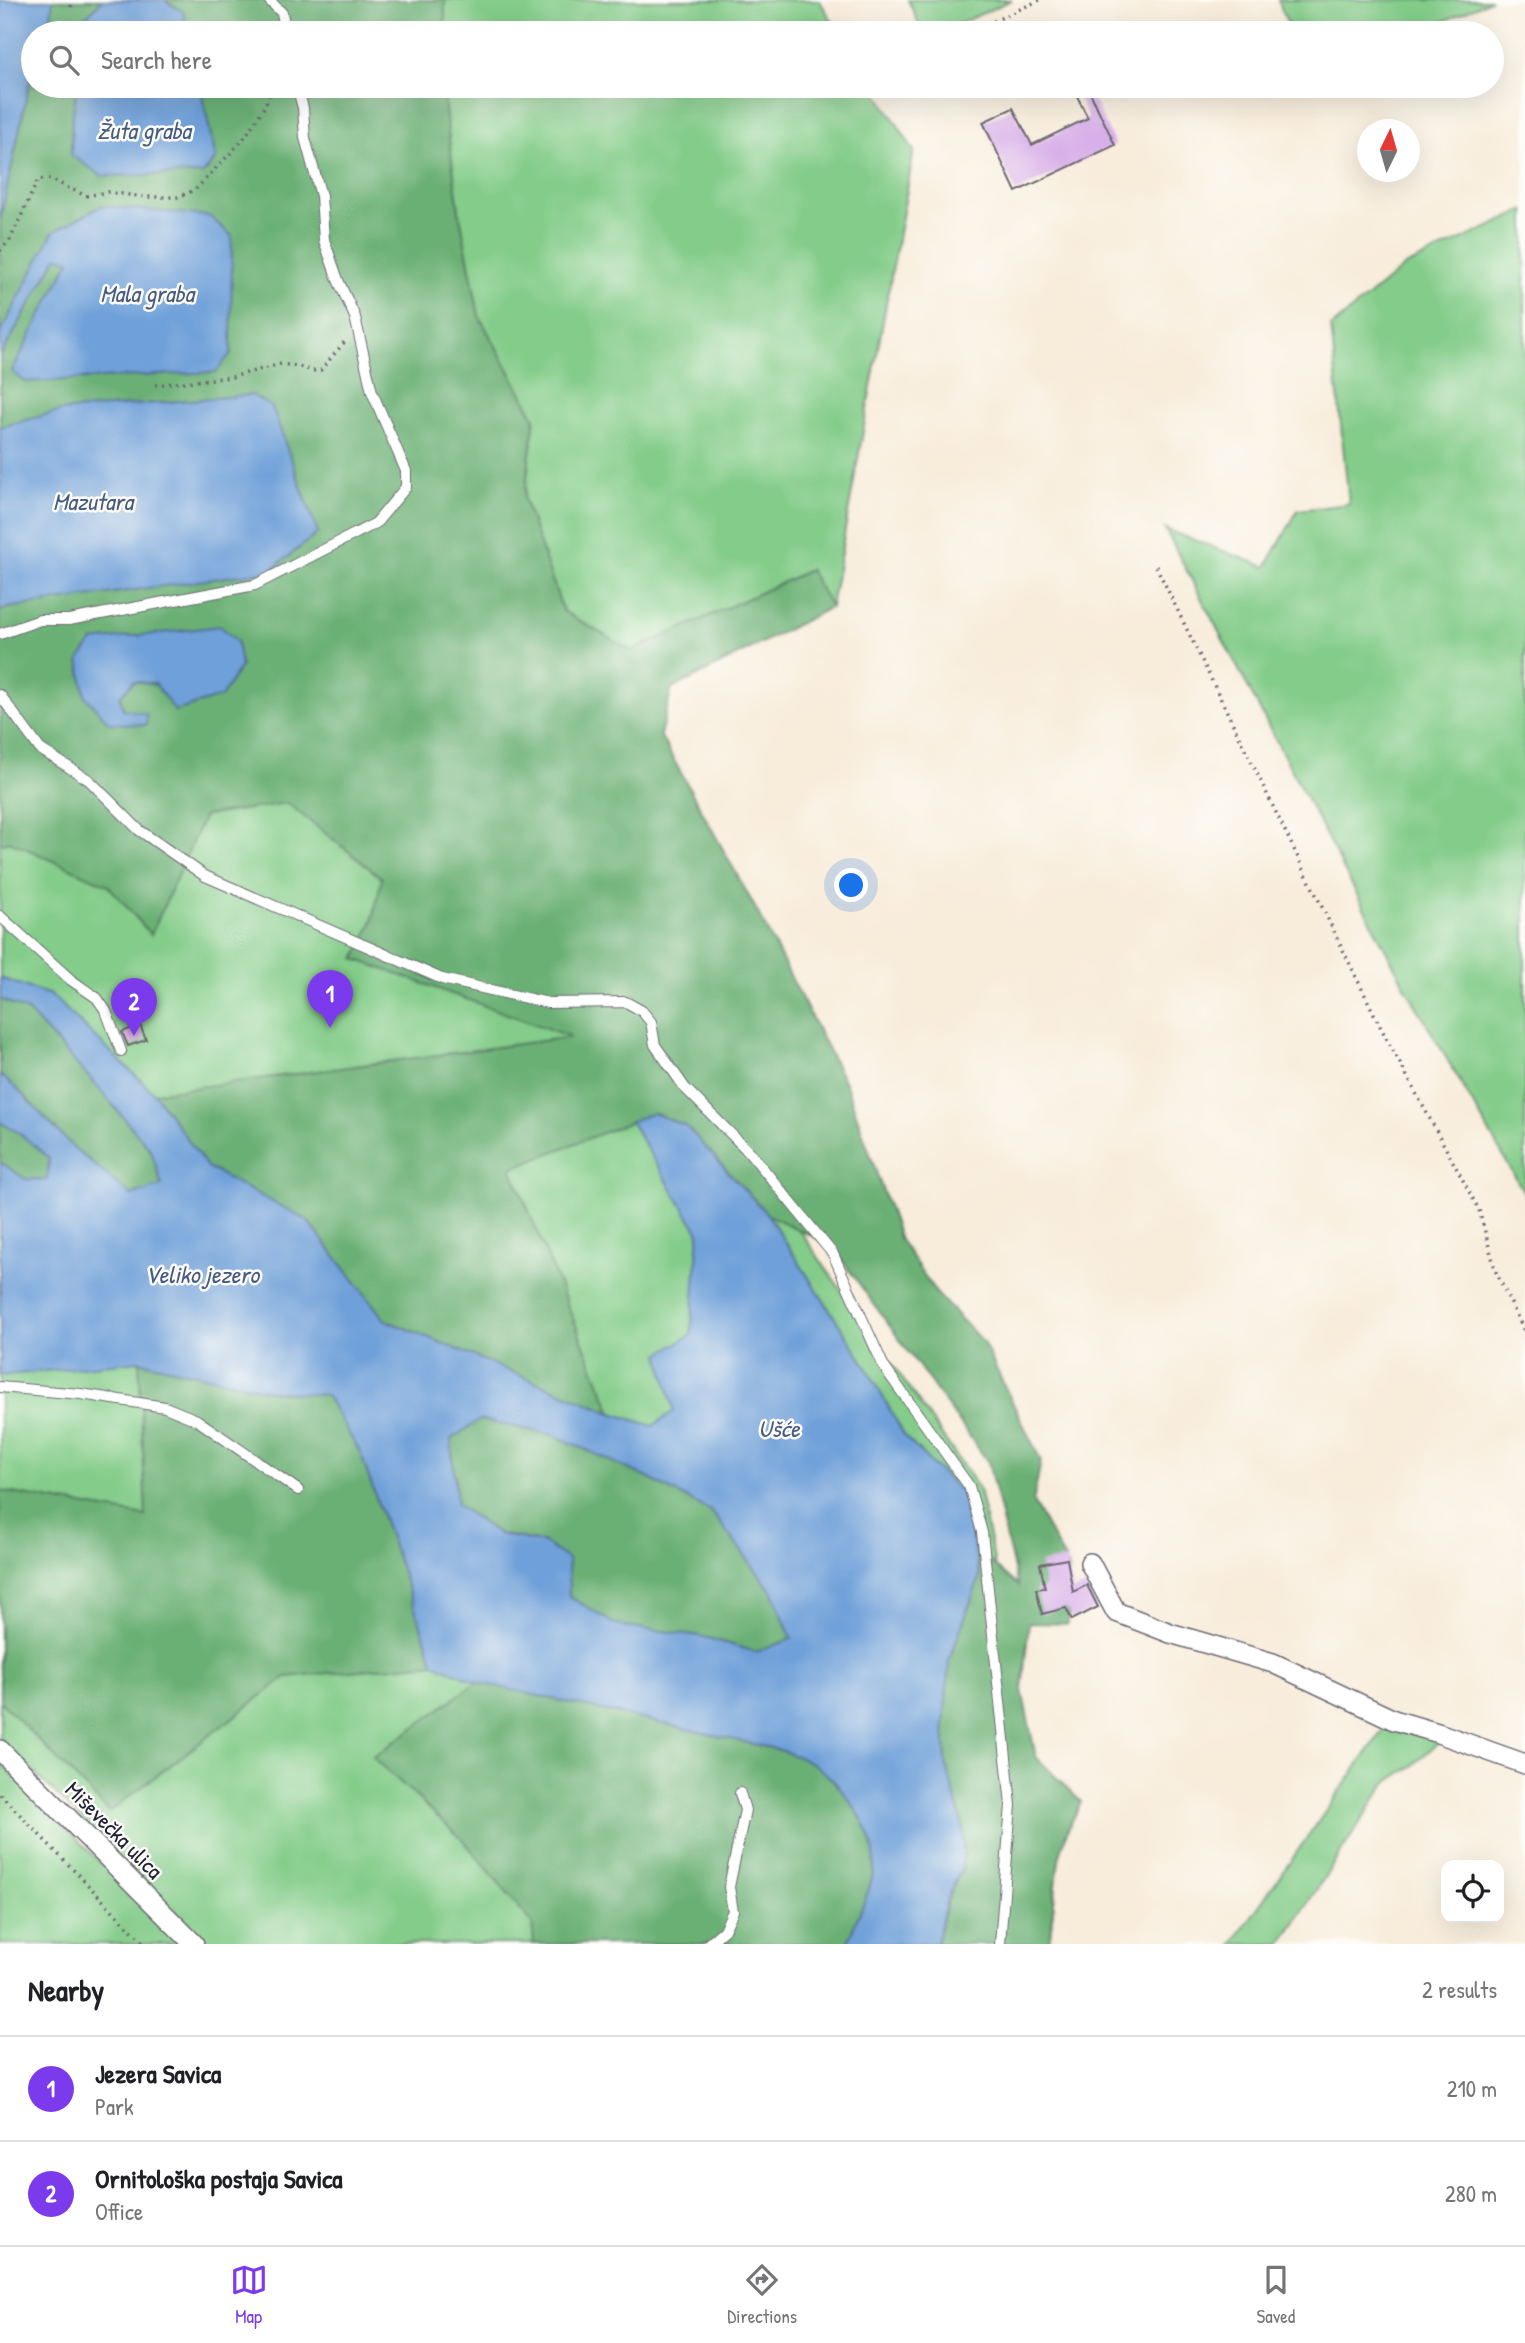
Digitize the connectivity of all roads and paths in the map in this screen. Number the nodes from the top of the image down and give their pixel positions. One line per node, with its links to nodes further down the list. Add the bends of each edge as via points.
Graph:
1 (72, 0): 4 (path)
2 (269, 0): 5 (lane)
3 (1040, 0): 6 (path)
4 (71, 7)
5 (284, 21)
6 (994, 21)
7 (268, 98): 9 (path, via 243,140 195,190 178,197 107,192 86,196 50,179 38,180 10,240)
8 (301, 98): 10 (lane, via 305,138 321,196 324,240)
9 (0, 251)
10 (358, 326): 11 (path, via 321,370 281,364 232,377); 13 (lane, via 372,392 406,471 406,487 376,523 255,585 69,620 40,620)
11 (155, 385)
12 (1156, 566): 17 (path, via 1381,1028 1479,1210 1496,1272)
13 (0, 634)
14 (0, 695): 28 (lane, via 40,749 89,780 139,830 205,876 443,979 548,1003 626,1002 642,1010 651,1022 655,1045 685,1088 751,1154 833,1254 884,1367 969,1486 982,1532 1011,1805)
15 (0, 916): 16 (lane, via 97,998)
16 (121, 1051)
17 (1525, 1333)
18 (0, 1387): 19 (lane, via 165,1407 197,1420)
19 (298, 1490)
20 (1090, 1563): 22 (street, via 1116,1612 1273,1663 1394,1720)
21 (0, 1750): 26 (street, Miševečka ulica)
22 (1525, 1764)
23 (740, 1793): 27 (lane, via 745,1810 729,1887 733,1911 724,1930)
24 (0, 1794): 25 (path)
25 (145, 1944)
26 (194, 1944)
27 (708, 1944)
28 (1000, 1944)

